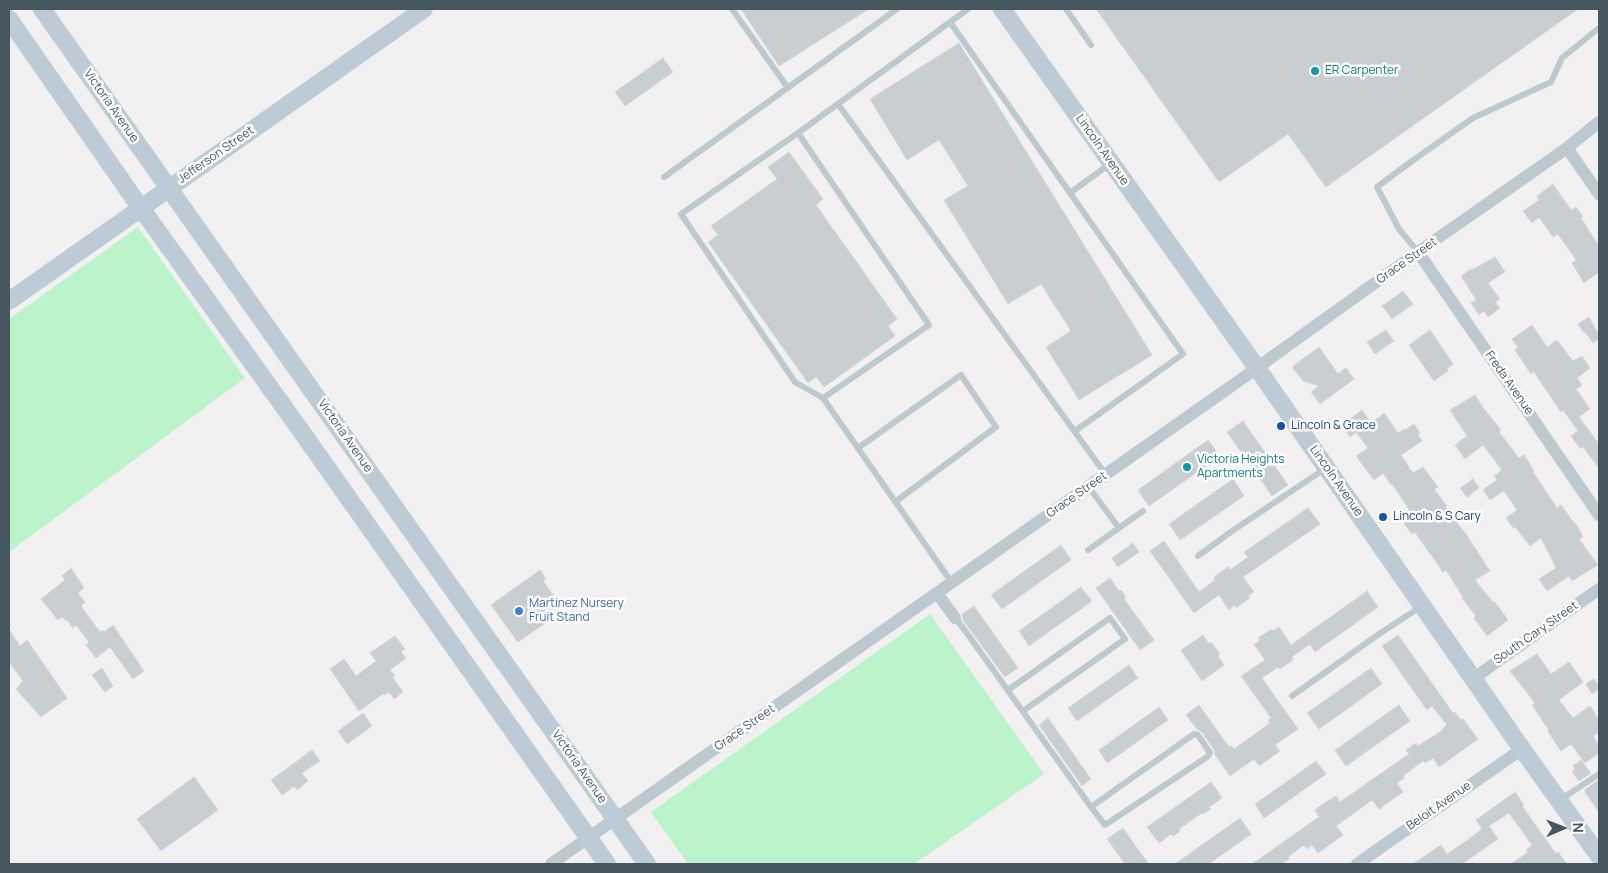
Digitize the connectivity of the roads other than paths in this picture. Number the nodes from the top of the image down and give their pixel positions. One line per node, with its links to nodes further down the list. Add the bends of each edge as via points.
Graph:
1 (42, 9): 19 (main road, Victoria Avenue)
2 (424, 9): 19 (main road, Jefferson Street)
3 (732, 9): 12 (lane)
4 (897, 9): 12 (lane)
5 (968, 9): 9 (lane)
6 (1002, 9): 17 (main road, Lincoln Avenue)
7 (1066, 9): 11 (lane)
8 (9, 19): 22 (main road)
9 (950, 22): 13 (lane); 20 (lane)
10 (1599, 28): 23 (lane, via 1562,58 1551,82 1472,118 1377,187 1399,230)
11 (1091, 45)
12 (788, 88): 18 (lane)
13 (838, 104): 15 (lane); 27 (lane)
14 (1599, 122): 16 (street, Grace Street)
15 (798, 133): 26 (lane, via 929,325); 26 (lane, via 680,214 796,382)
16 (1567, 148): 21 (street); 23 (street, Grace Street)
17 (1112, 163): 20 (lane); 25 (main road, Lincoln Avenue)
18 (664, 176)
19 (170, 188): 22 (main road, Jefferson Street); 51 (main road, Victoria Avenue)
20 (1070, 193): 27 (lane, via 1183,354)
21 (1599, 194)
22 (141, 208): 24 (main road, Jefferson Street); 52 (main road)
23 (1418, 252): 25 (street, Grace Street); 34 (street, Freda Avenue)
24 (9, 301)
25 (1257, 368): 29 (main road, Lincoln Avenue); 30 (street, Grace Street)
26 (823, 398): 28 (lane)
27 (1074, 432): 30 (lane)
28 (858, 448): 32 (lane); 32 (lane, via 961,375 996,427)
29 (1327, 468): 37 (lane); 41 (main road, Lincoln Avenue)
30 (1106, 475): 31 (street, Grace Street)
31 (1088, 486): 35 (lane); 38 (street, Grace Street)
32 (895, 502): 38 (lane)
33 (1143, 510): 35 (lane)
34 (1599, 515)
35 (1119, 528): 36 (lane)
36 (1088, 550)
37 (1198, 556)
38 (952, 583): 40 (street, Grace Street)
39 (1599, 589): 43 (street, South Cary Street)
40 (937, 593): 42 (street); 51 (street, Grace Street)
41 (1423, 606): 43 (main road, Lincoln Avenue); 45 (lane)
42 (955, 618): 44 (lane)
43 (1474, 678): 47 (main road, Lincoln Avenue)
44 (1008, 690): 46 (lane); 46 (lane, via 1110,618 1124,639)
45 (1292, 696)
46 (1023, 711): 50 (lane)
47 (1522, 749): 49 (main road, Lincoln Avenue); 57 (street, Beloit Avenue)
48 (1599, 774): 49 (lane)
49 (1559, 801): 53 (main road, Lincoln Avenue)
50 (1091, 806): 50 (lane, via 1105,825 1210,753 1194,734)
51 (616, 819): 52 (street, Grace Street); 56 (main road, Victoria Avenue)
52 (589, 838): 54 (street, Grace Street); 55 (main road)
53 (1599, 856)
54 (552, 864)
55 (608, 864)
56 (647, 864)
57 (1357, 864)

